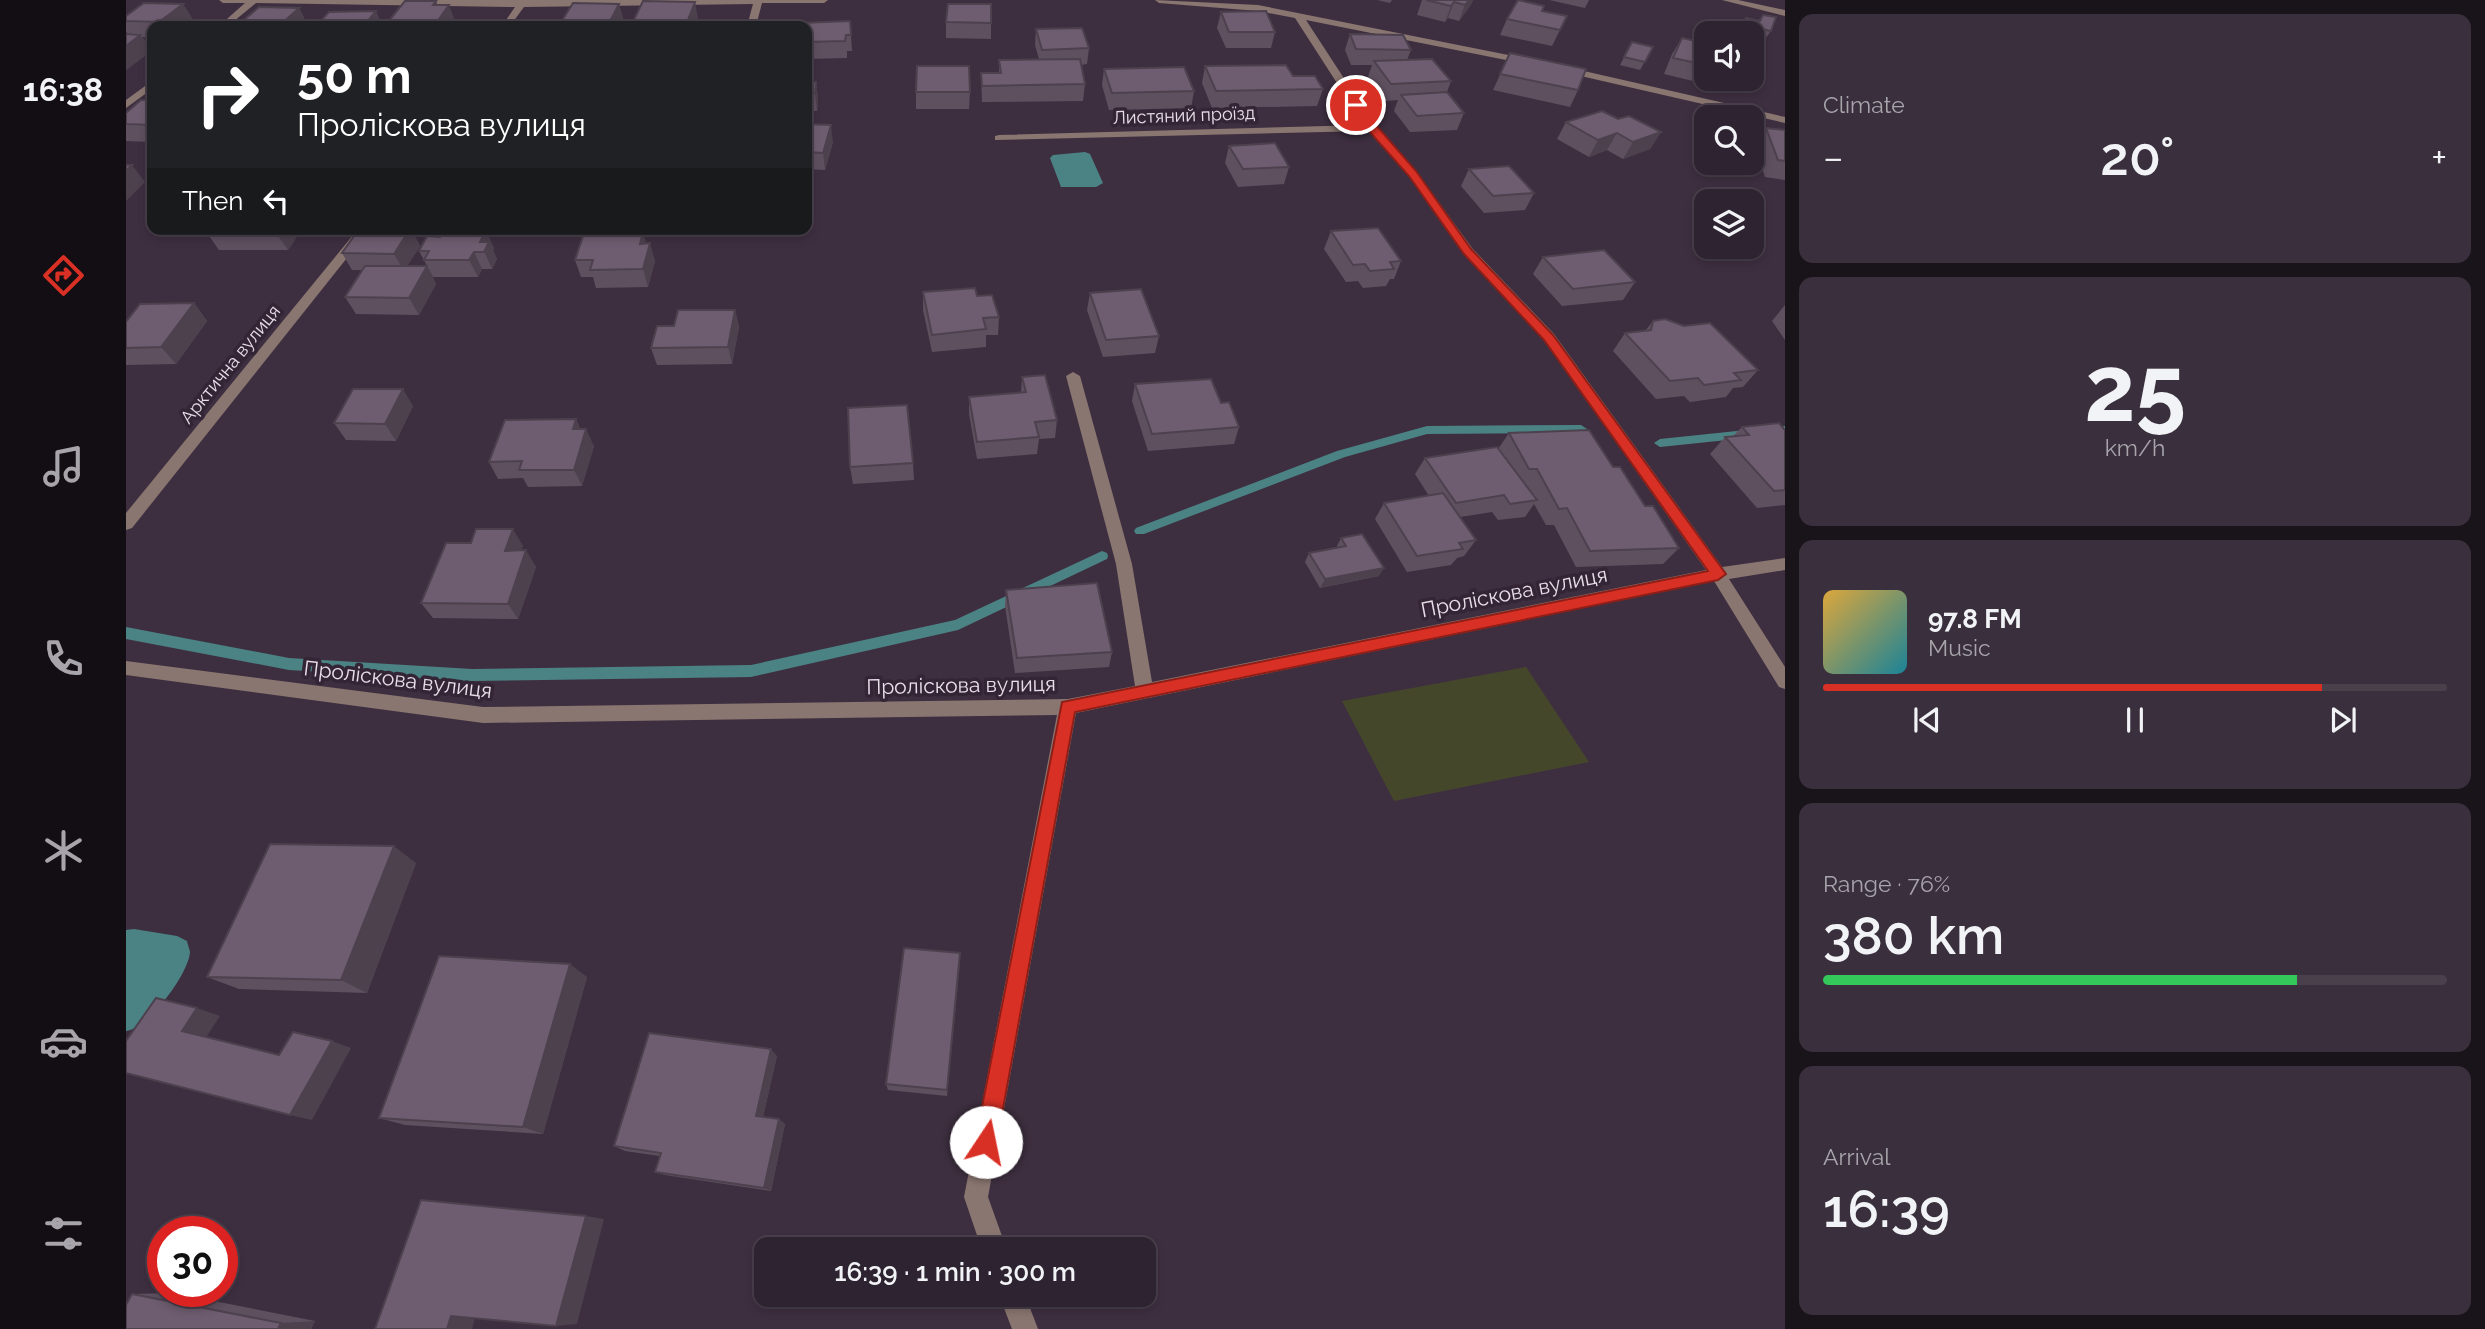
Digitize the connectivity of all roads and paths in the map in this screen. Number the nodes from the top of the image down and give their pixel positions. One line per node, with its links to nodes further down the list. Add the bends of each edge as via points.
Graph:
1 (223, 0): 2 (street)
2 (254, 0): 6 (street); 10 (street)
3 (824, 0): 7 (street)
4 (1158, 0): 9 (street)
5 (1726, 0): 8 (street)
6 (522, 2): 7 (street); 11 (street)
7 (758, 2): 12 (street)
8 (1785, 13)
9 (1298, 15): 13 (street); 18 (street)
10 (229, 21)
11 (509, 21)
12 (753, 21)
13 (1544, 65)
14 (1556, 67): 17 (street)
15 (147, 88): 16 (street)
16 (126, 105)
17 (1785, 120)
18 (1371, 128): 19 (street, Листяний проїзд); 24 (street, via 1412,173 1468,251 1549,337)
19 (999, 138)
20 (359, 235): 22 (street, Арктична вулиця)
21 (1073, 376): 27 (street, via 1124,564)
22 (126, 524)
23 (1785, 564): 24 (street, Проліскова вулиця)
24 (1718, 574): 26 (street); 27 (street, Проліскова вулиця)
25 (126, 668): 28 (street, Проліскова вулиця, via 483,715)
26 (1785, 682)
27 (1145, 691): 28 (street, Проліскова вулиця)
28 (1068, 707): 29 (street, via 976,1197)
29 (990, 1237)
30 (1016, 1307): 31 (street)
31 (1024, 1329)

